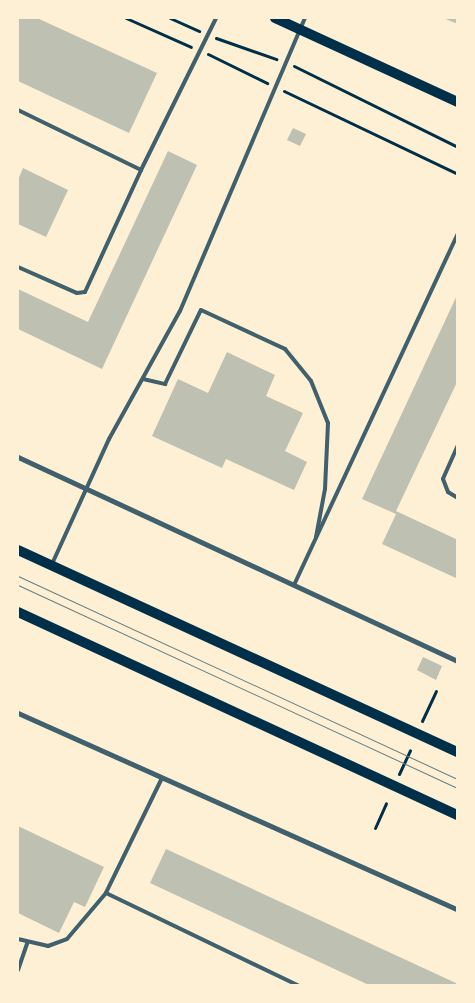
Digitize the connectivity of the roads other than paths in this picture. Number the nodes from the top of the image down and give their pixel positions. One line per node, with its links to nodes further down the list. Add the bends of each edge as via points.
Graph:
1 (216, 18): 7 (lane)
2 (275, 18): 4 (main road)
3 (305, 18): 4 (lane)
4 (300, 29): 5 (main road); 10 (lane, via 180,311)
5 (458, 102)
6 (18, 110): 7 (lane)
7 (141, 170): 9 (lane, via 85,292 76,293)
8 (458, 234): 15 (lane)
9 (18, 267)
10 (143, 379): 13 (lane, via 110,439); 15 (lane, via 165,384 201,310 256,332 291,354 311,380 328,423 325,489)
11 (458, 445): 14 (lane, via 443,478 448,492)
12 (18, 457): 13 (street)
13 (90, 490): 17 (lane); 18 (street)
14 (458, 498)
15 (316, 537): 18 (lane)
16 (18, 550): 17 (main road)
17 (51, 566): 22 (main road)
18 (294, 586): 20 (street)
19 (18, 612): 24 (main road)
20 (458, 661)
21 (18, 713): 23 (street)
22 (458, 752)
23 (161, 780): 25 (lane); 26 (street)
24 (458, 815)
25 (106, 893): 28 (lane, via 67,939 48,946); 30 (lane)
26 (457, 910)
27 (18, 939): 28 (lane)
28 (27, 944): 29 (lane)
29 (18, 970)
30 (300, 986)

